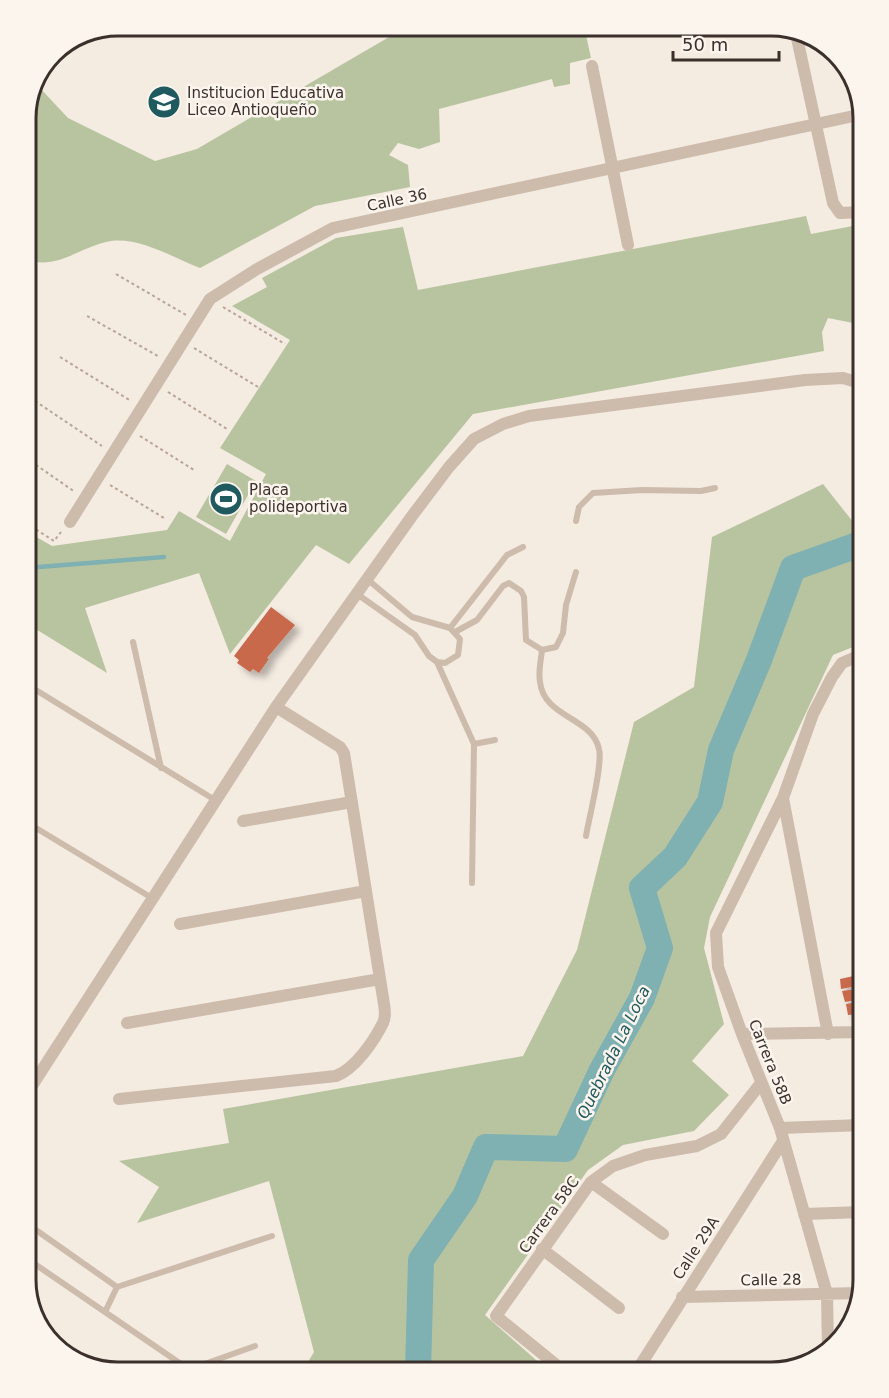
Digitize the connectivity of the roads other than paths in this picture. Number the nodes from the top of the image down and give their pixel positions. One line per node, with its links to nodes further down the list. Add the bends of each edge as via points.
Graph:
1 (799, 40): 4 (street)
2 (592, 66): 5 (street)
3 (853, 116): 4 (street, Calle 36)
4 (816, 123): 5 (street, Calle 36); 6 (street, via 833,203 840,213)
5 (613, 169): 7 (street); 11 (street, Calle 36, via 333,228 210,299)
6 (853, 212)
7 (628, 245)
8 (853, 381): 14 (street, via 806,380 529,416 503,424 474,439 448,467)
9 (715, 488): 10 (lane, via 593,493 579,507)
10 (576, 520)
11 (69, 522)
12 (524, 547): 16 (lane, via 507,555)
13 (576, 572): 18 (lane, via 560,641 556,647)
14 (367, 579): 15 (street); 16 (lane, via 412,617)
15 (357, 594): 20 (lane, via 415,636); 22 (street)
16 (453, 630): 18 (lane, via 477,620 503,586 510,583 524,597 526,640); 20 (lane, via 460,639 458,655)
17 (133, 642): 25 (lane)
18 (542, 650): 31 (lane, via 539,682 544,696 553,708 591,733 600,751)
19 (853, 658): 26 (street, Carrera 58B, via 842,663 813,714)
20 (437, 662): 24 (lane)
21 (36, 690): 25 (lane)
22 (276, 707): 27 (street); 28 (street, via 340,747)
23 (495, 740): 24 (lane)
24 (474, 744): 32 (lane)
25 (161, 768): 27 (lane)
26 (783, 798): 39 (street, Carrera 58B, via 716,933 718,967); 40 (street)
27 (215, 800): 34 (street)
28 (352, 802): 29 (street); 33 (street)
29 (243, 821)
30 (36, 828): 34 (lane)
31 (586, 836)
32 (472, 884)
33 (366, 891): 35 (street); 36 (street)
34 (152, 898): 41 (street)
35 (180, 924)
36 (380, 979): 37 (street); 43 (street, via 386,1016 345,1073)
37 (127, 1023)
38 (853, 1033): 40 (street)
39 (742, 1034): 40 (street); 42 (street, Carrera 58B)
40 (828, 1034)
41 (36, 1079)
42 (761, 1083): 45 (street, Carrera 58B); 47 (street, Carrera 58C, via 721,1134 697,1146 645,1155 613,1167)
43 (119, 1099)
44 (853, 1125): 45 (street)
45 (780, 1128): 46 (street, Carrera 58B)
46 (783, 1141): 49 (street, Carrera 58B); 58 (street, Calle 29A)
47 (591, 1182): 51 (street); 53 (street, Carrera 58C)
48 (853, 1212): 49 (street)
49 (804, 1214): 57 (street, Carrera 58B)
50 (36, 1230): 55 (lane)
51 (663, 1234)
52 (272, 1236): 55 (lane)
53 (542, 1249): 59 (street); 65 (street, Carrera 58C, via 496,1316)
54 (36, 1265): 60 (lane)
55 (117, 1287): 60 (lane)
56 (851, 1293): 57 (street, Calle 28)
57 (827, 1294): 58 (street, Calle 28); 61 (street, Carrera 58B)
58 (682, 1297): 66 (street, Calle 29A)
59 (619, 1308)
60 (105, 1312): 63 (lane)
61 (828, 1339)
62 (255, 1346): 64 (lane)
63 (182, 1362)
64 (205, 1362)
65 (553, 1362)
66 (642, 1362)

